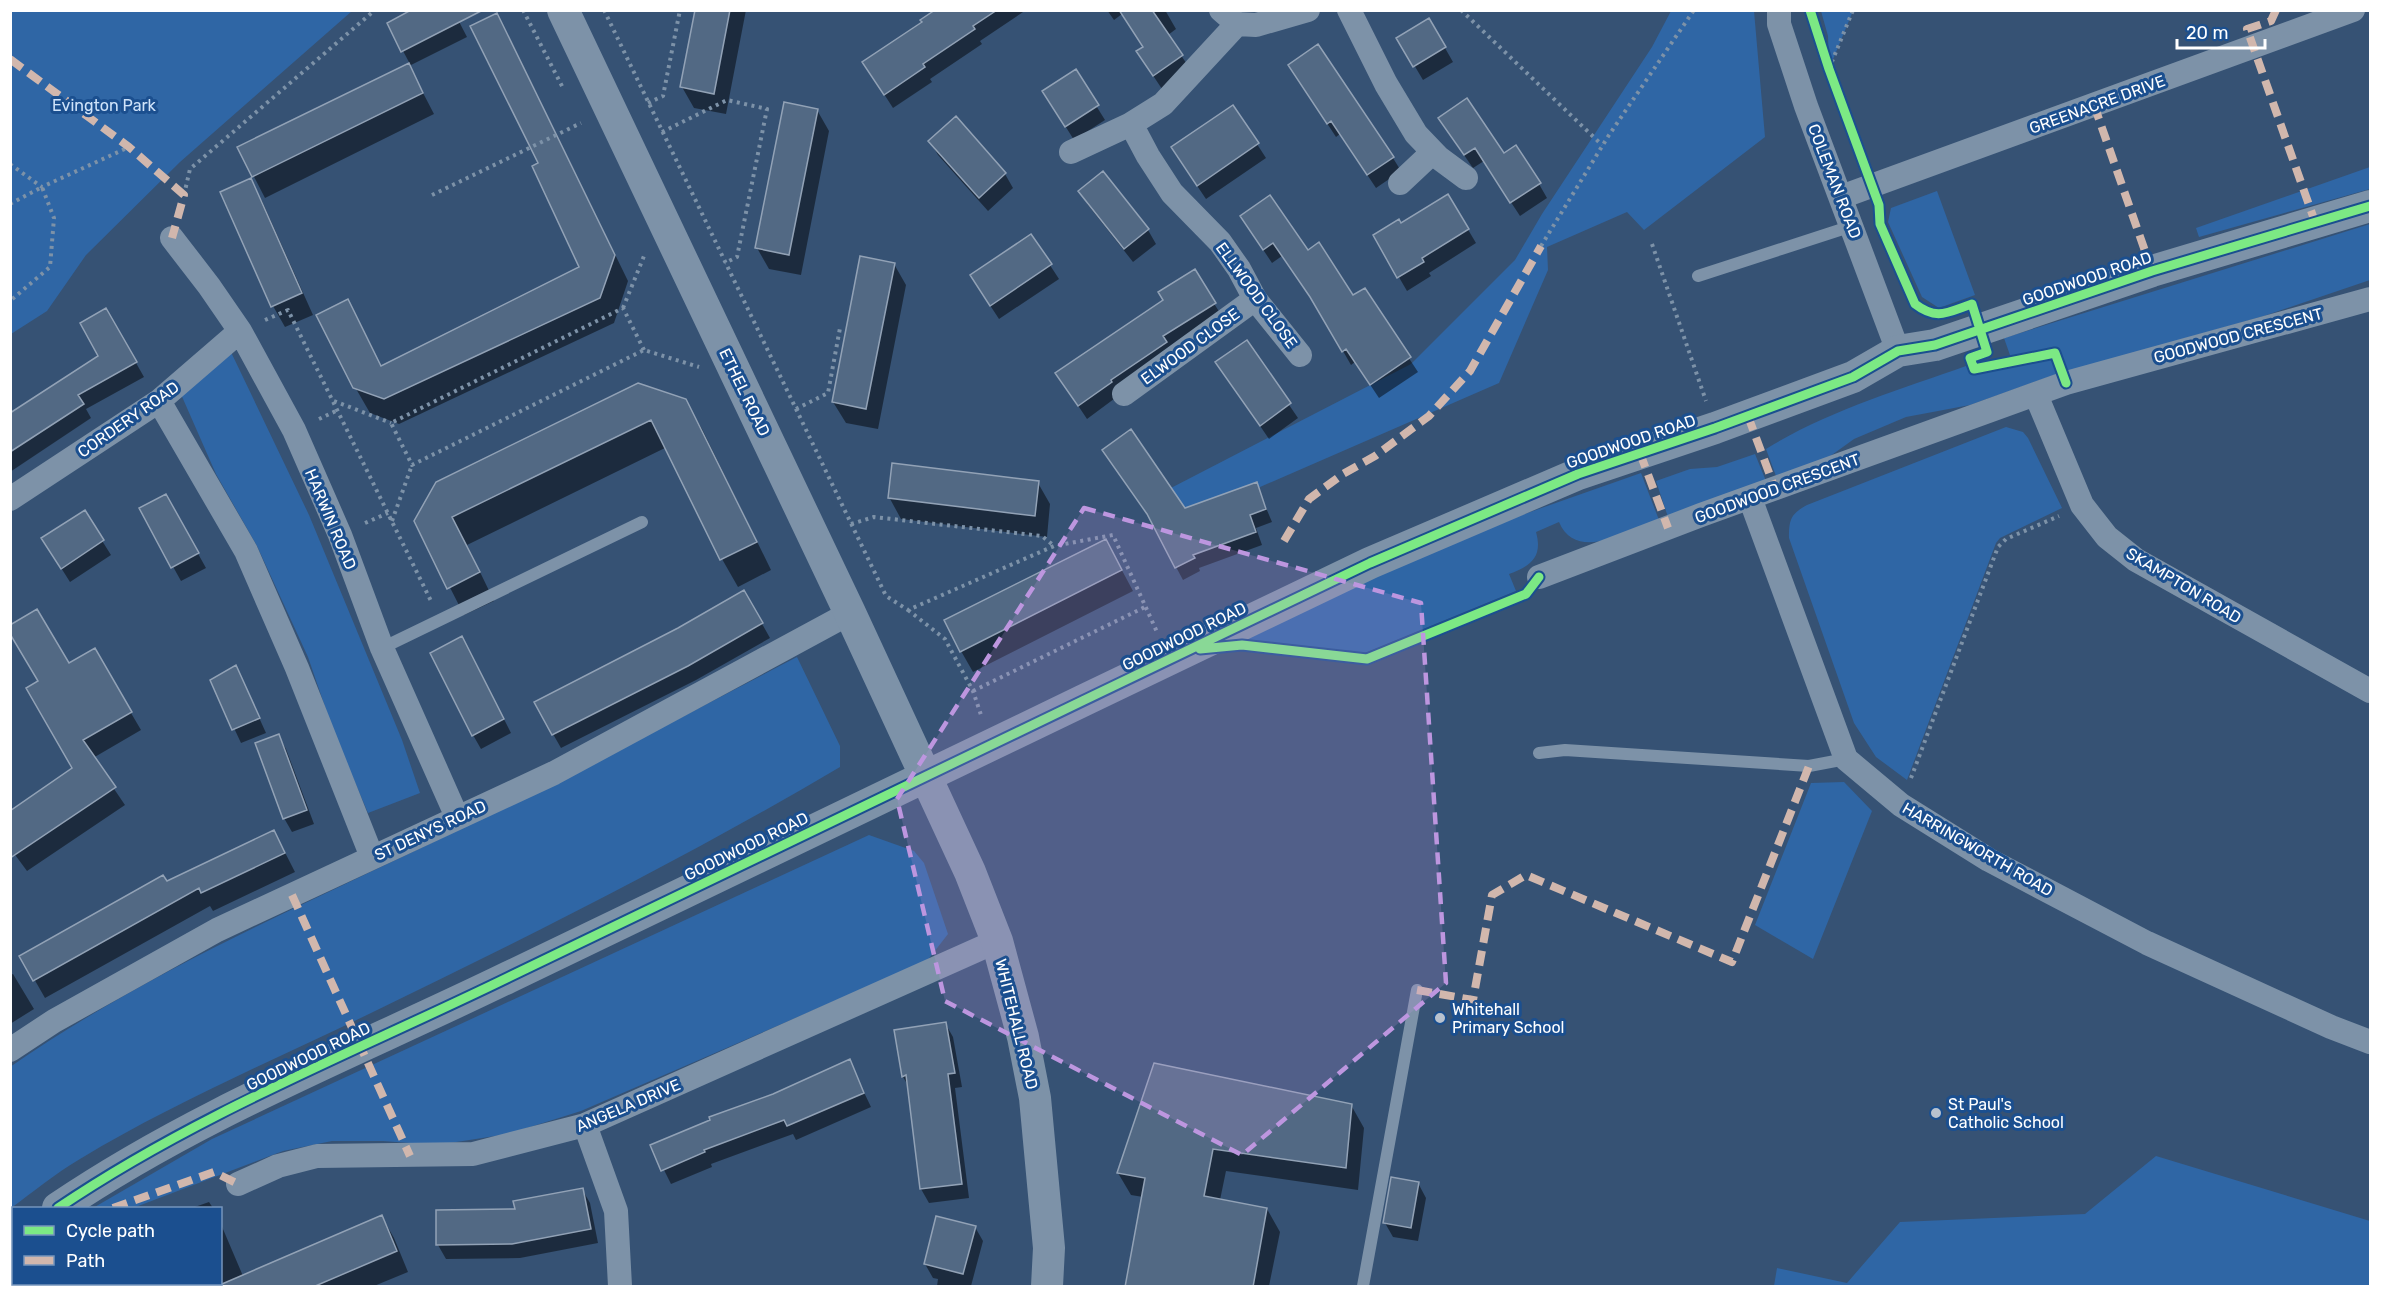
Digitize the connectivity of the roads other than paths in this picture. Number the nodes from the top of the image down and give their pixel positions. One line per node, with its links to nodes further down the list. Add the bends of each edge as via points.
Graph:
1 (562, 10): 29 (street, ETHEL ROAD)
2 (1308, 10): 6 (street, via 1256,25)
3 (1349, 10): 9 (street, via 1386,84 1416,134)
4 (1779, 10): 12 (street, COLEMAN ROAD, via 1779,24)
5 (2353, 10): 12 (street, GREENACRE DRIVE)
6 (1229, 17): 7 (street, via 1163,104)
7 (1131, 124): 8 (street); 17 (street, ELLWOOD CLOSE, via 1172,193 1220,242)
8 (1071, 152)
9 (1433, 152): 10 (street); 11 (street)
10 (1466, 178)
11 (1400, 183)
12 (1841, 197): 14 (street, COLEMAN ROAD)
13 (2370, 206): 20 (street, GOODWOOD ROAD, via 2152,271 1935,345)
14 (1852, 226): 16 (lane); 20 (street, COLEMAN ROAD)
15 (172, 238): 19 (street, HARWIN ROAD)
16 (1698, 276)
17 (1255, 299): 21 (street, ELLWOOD CLOSE); 22 (street, ELWOOD CLOSE)
18 (2370, 299): 23 (street, GOODWOOD CRESCENT, via 2147,359)
19 (240, 331): 24 (street, CORDERY ROAD); 30 (street, HARWIN ROAD, via 294,430 340,535)
20 (1898, 351): 34 (street, GOODWOOD ROAD, via 1852,377 1578,474 1474,517)
21 (1300, 354)
22 (1124, 394)
23 (2036, 395): 25 (street, GOODWOOD CRESCENT); 31 (street, SKAMPTON ROAD, via 2082,506 2108,537 2136,560)
24 (159, 401): 26 (street, CORDERY ROAD); 36 (street, via 246,551 302,679)
25 (1750, 498): 28 (street, GOODWOOD CRESCENT); 33 (street, HARRINGWORTH ROAD)
26 (10, 499)
27 (642, 522): 30 (lane)
28 (1539, 578)
29 (850, 613): 34 (street, ETHEL ROAD); 35 (street, ST DENYS ROAD, via 554,773)
30 (382, 648): 35 (street, HARWIN ROAD)
31 (2370, 691)
32 (1539, 753): 33 (lane, via 1565,750 1809,766)
33 (1846, 759): 39 (street, HARRINGWORTH ROAD, via 1901,805 1989,860 2147,943)
34 (926, 775): 37 (street, WHITEHALL ROAD); 43 (street, GOODWOOD ROAD, via 201,1124)
35 (457, 817): 36 (street, ST DENYS ROAD)
36 (372, 857): 40 (street, ST DENYS ROAD, via 217,930 54,1021)
37 (997, 941): 41 (street, ANGELA DRIVE); 45 (street, WHITEHALL ROAD, via 1035,1098 1049,1248)
38 (1417, 990): 46 (lane)
39 (2370, 1042)
40 (10, 1050)
41 (585, 1125): 42 (street, ANGELA DRIVE, via 473,1154 317,1156 279,1166); 44 (street, via 616,1211)
42 (237, 1184)
43 (61, 1207)
44 (620, 1287)
45 (1047, 1287)
46 (1363, 1287)

